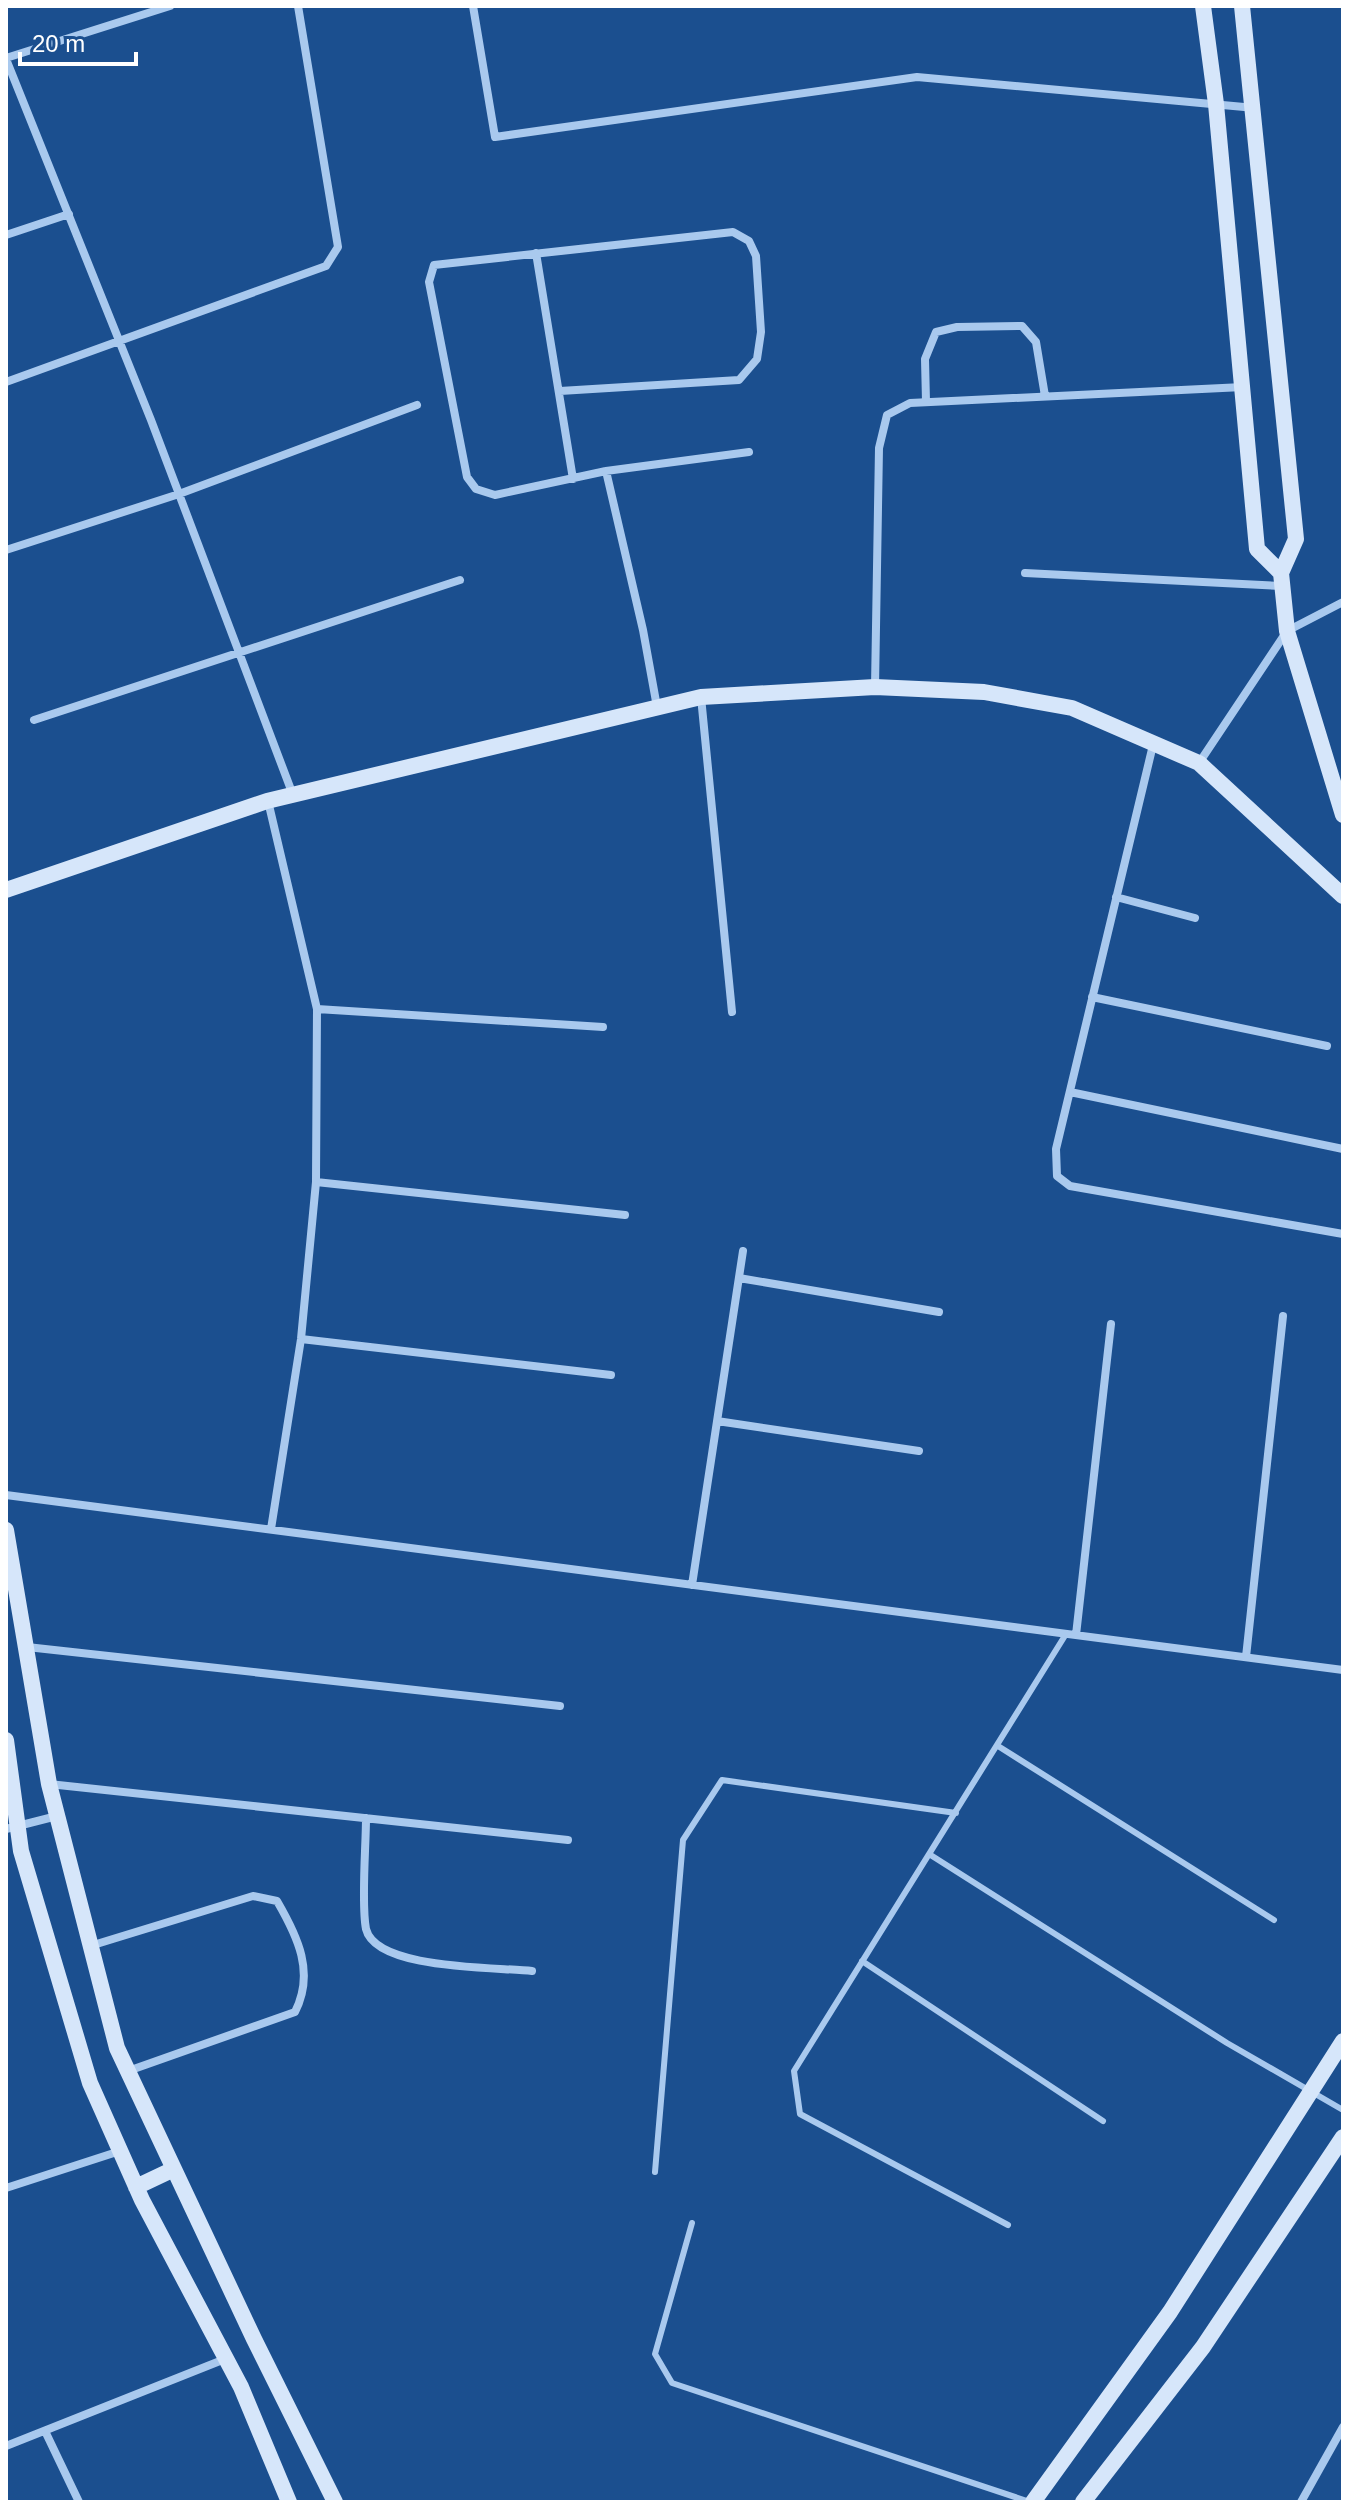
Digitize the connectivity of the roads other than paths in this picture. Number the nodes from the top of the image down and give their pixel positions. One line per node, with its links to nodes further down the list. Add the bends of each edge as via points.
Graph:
1 (170, 6): 6 (street)
2 (298, 6): 14 (street, via 338,247 326,266)
3 (473, 6): 9 (street, via 495,137 917,77)
4 (1203, 6): 9 (street)
5 (1242, 6): 10 (street)
6 (6, 59): 7 (street)
7 (16, 82): 8 (street); 11 (street)
8 (6, 85)
9 (1216, 104): 10 (street); 16 (street)
10 (1255, 108): 28 (street, via 1296,539)
11 (69, 214): 12 (street); 14 (street)
12 (6, 235)
13 (536, 253): 17 (street); 17 (street, via 733,232 749,241 756,256 761,332 757,359 739,380); 23 (street, via 434,265 429,282 467,477 476,489 495,495)
14 (121, 342): 15 (street); 24 (street)
15 (6, 382)
16 (1244, 387): 18 (street); 28 (street, via 1257,549)
17 (560, 391): 23 (street)
18 (1045, 396): 19 (street); 19 (street, via 1036,342 1022,326 957,327 936,332 925,359)
19 (926, 402): 32 (street, via 910,403 887,415 879,448)
20 (417, 405): 24 (street)
21 (749, 452): 22 (street)
22 (606, 471): 23 (street); 34 (street)
23 (573, 479)
24 (179, 494): 25 (street); 31 (street)
25 (6, 550)
26 (1025, 573): 28 (street)
27 (460, 580): 31 (street)
28 (1282, 580): 30 (street)
29 (1343, 602): 30 (street)
30 (1287, 631): 37 (street); 40 (street)
31 (239, 651): 35 (street); 38 (street)
32 (875, 687): 33 (street); 36 (street, via 984,692 1072,708)
33 (701, 697): 34 (street); 47 (street)
34 (657, 707): 38 (street)
35 (34, 720)
36 (1153, 745): 37 (street); 43 (street)
37 (1199, 763): 42 (street)
38 (293, 796): 39 (street)
39 (267, 801): 41 (street); 46 (street)
40 (1343, 815)
41 (6, 890)
42 (1343, 896)
43 (1116, 897): 44 (street); 45 (street)
44 (1195, 918)
45 (1092, 997): 49 (street); 50 (street)
46 (317, 1009): 48 (street); 52 (street)
47 (732, 1012)
48 (603, 1027)
49 (1327, 1046)
50 (1070, 1092): 51 (street); 54 (street, via 1056,1149 1057,1176 1070,1186)
51 (1343, 1149)
52 (316, 1182): 53 (street); 60 (street)
53 (625, 1215)
54 (1343, 1234)
55 (743, 1251): 56 (street)
56 (739, 1278): 57 (street); 62 (street)
57 (939, 1312)
58 (1283, 1316): 70 (street)
59 (1111, 1324): 68 (street)
60 (301, 1339): 61 (street); 65 (street)
61 (611, 1375)
62 (717, 1421): 63 (street); 67 (street)
63 (919, 1451)
64 (6, 1495): 65 (street)
65 (271, 1529): 67 (street)
66 (6, 1530): 69 (street)
67 (692, 1585): 68 (street)
68 (1071, 1634): 70 (street); 74 (lane)
69 (27, 1647): 72 (street); 75 (street)
70 (1246, 1657): 71 (street)
71 (1343, 1670)
72 (560, 1706)
73 (6, 1740): 79 (street)
74 (998, 1746): 76 (lane); 82 (lane)
75 (49, 1784): 77 (street); 78 (street)
76 (956, 1813): 81 (lane); 94 (lane, via 722,1780 683,1840)
77 (57, 1816): 79 (street); 83 (street)
78 (366, 1818): 80 (street); 85 (street, via 366,1929 372,1941 408,1959)
79 (12, 1827): 92 (street, via 90,2083)
80 (568, 1840)
81 (929, 1854): 84 (lane); 88 (lane)
82 (1274, 1920)
83 (88, 1946): 87 (street); 87 (street, via 253,1896 277,1901 306,1971 306,1991 295,2012)
84 (862, 1961): 90 (lane); 98 (lane, via 794,2071 800,2114)
85 (532, 1971)
86 (1343, 2041): 88 (street)
87 (128, 2071): 93 (street)
88 (1311, 2093): 89 (lane); 106 (street, via 1170,2312)
89 (1343, 2110)
90 (1103, 2121)
91 (1343, 2137): 107 (street, via 1203,2347)
92 (120, 2151): 95 (street); 96 (street)
93 (174, 2169): 95 (street); 105 (street)
94 (655, 2172)
95 (136, 2187): 99 (street)
96 (6, 2188)
97 (692, 2223): 106 (lane, via 655,2354 672,2383)
98 (1008, 2225)
99 (226, 2359): 101 (street); 104 (street)
100 (1343, 2427): 108 (street)
101 (45, 2431): 102 (street); 103 (street)
102 (6, 2446)
103 (79, 2502)
104 (289, 2502)
105 (335, 2502)
106 (1031, 2502)
107 (1083, 2502)
108 (1301, 2502)

